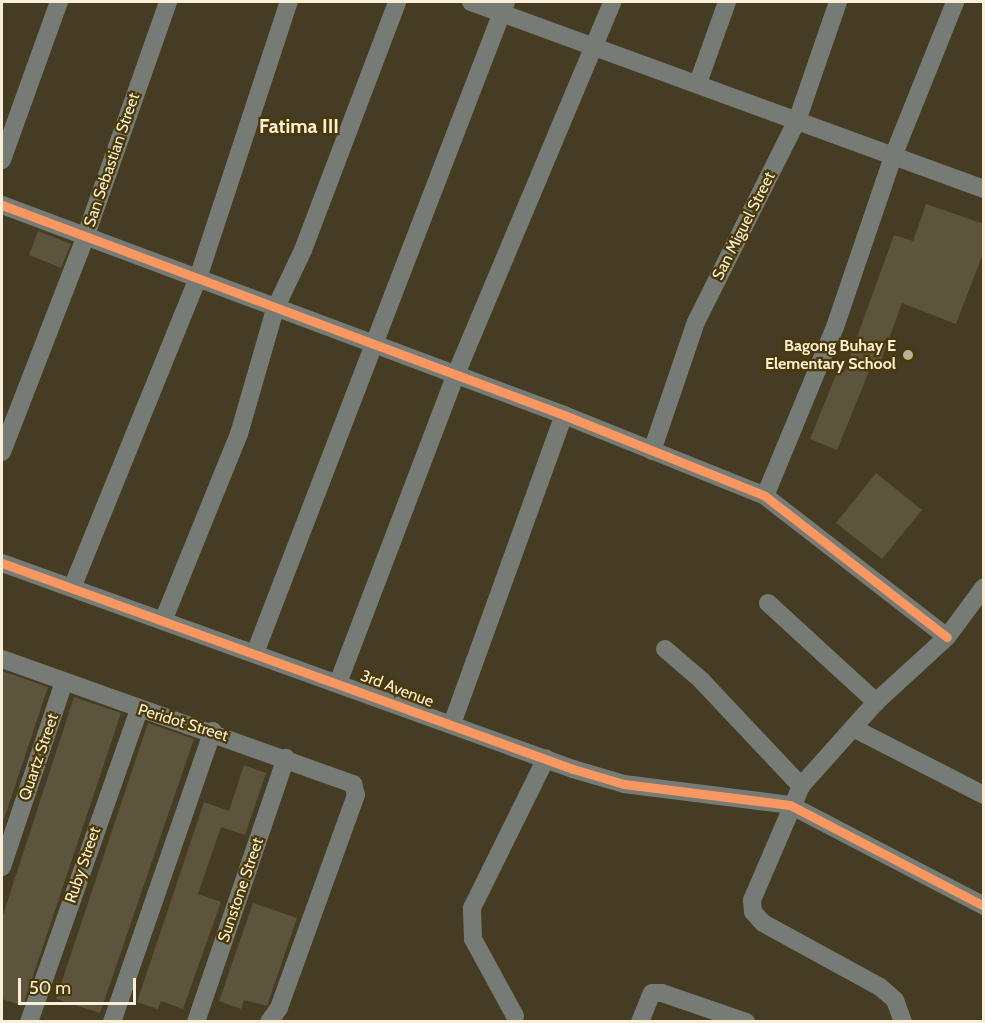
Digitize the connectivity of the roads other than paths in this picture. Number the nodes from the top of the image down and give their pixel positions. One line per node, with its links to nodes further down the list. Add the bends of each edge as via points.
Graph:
1 (59, 2): 15 (street)
2 (168, 2): 18 (street, San Sebastian Street)
3 (289, 2): 19 (street)
4 (397, 2): 20 (street, via 303,250)
5 (471, 2): 10 (street)
6 (612, 2): 11 (street)
7 (727, 2): 12 (street)
8 (838, 2): 13 (street, San Miguel Street)
9 (955, 2): 14 (street)
10 (504, 7): 11 (street); 21 (street)
11 (594, 45): 12 (street); 22 (street)
12 (698, 83): 13 (street)
13 (798, 118): 14 (street); 24 (street, San Miguel Street, via 696,322)
14 (894, 154): 16 (street); 26 (street, via 835,327)
15 (2, 160)
16 (984, 189)
17 (2, 205): 18 (street)
18 (86, 235): 19 (street); 25 (street, San Sebastian Street)
19 (198, 278): 20 (street); 29 (street)
20 (275, 309): 21 (street); 31 (street, via 239,434)
21 (374, 345): 22 (street); 34 (street)
22 (456, 374): 23 (street); 37 (street)
23 (564, 415): 24 (street); 40 (street)
24 (652, 451): 26 (street)
25 (2, 452)
26 (765, 496): 32 (street)
27 (2, 563): 29 (street, 3rd Avenue)
28 (984, 587): 32 (street)
29 (72, 588): 31 (street, 3rd Avenue)
30 (768, 603): 38 (street)
31 (164, 621): 34 (street, 3rd Avenue)
32 (947, 637): 38 (street)
33 (665, 649): 45 (street, via 701,680)
34 (255, 653): 37 (street, 3rd Avenue)
35 (2, 659): 36 (street, Peridot Street)
36 (64, 682): 39 (street, Peridot Street); 48 (street, Quartz Street)
37 (338, 683): 40 (street, 3rd Avenue)
38 (876, 702): 41 (street)
39 (139, 709): 42 (street, Peridot Street); 52 (street, Ruby Street)
40 (452, 724): 44 (street, 3rd Avenue)
41 (853, 728): 45 (street); 46 (street)
42 (213, 731): 43 (street, Peridot Street); 53 (street)
43 (286, 758): 51 (street, Peridot Street, via 345,778 356,795); 54 (street, Sunstone Street)
44 (546, 759): 47 (street, 3rd Avenue, via 624,784); 50 (street, via 472,908 473,939)
45 (801, 786): 47 (street)
46 (984, 795)
47 (790, 805): 49 (street); 57 (street, via 752,900 753,912 763,923 880,987 895,1000)
48 (2, 867)
49 (984, 906)
50 (515, 1016)
51 (270, 1021)
52 (29, 1022)
53 (112, 1022)
54 (196, 1022)
55 (640, 1022): 56 (street, via 652,993 662,993)
56 (746, 1022)
57 (903, 1022)

